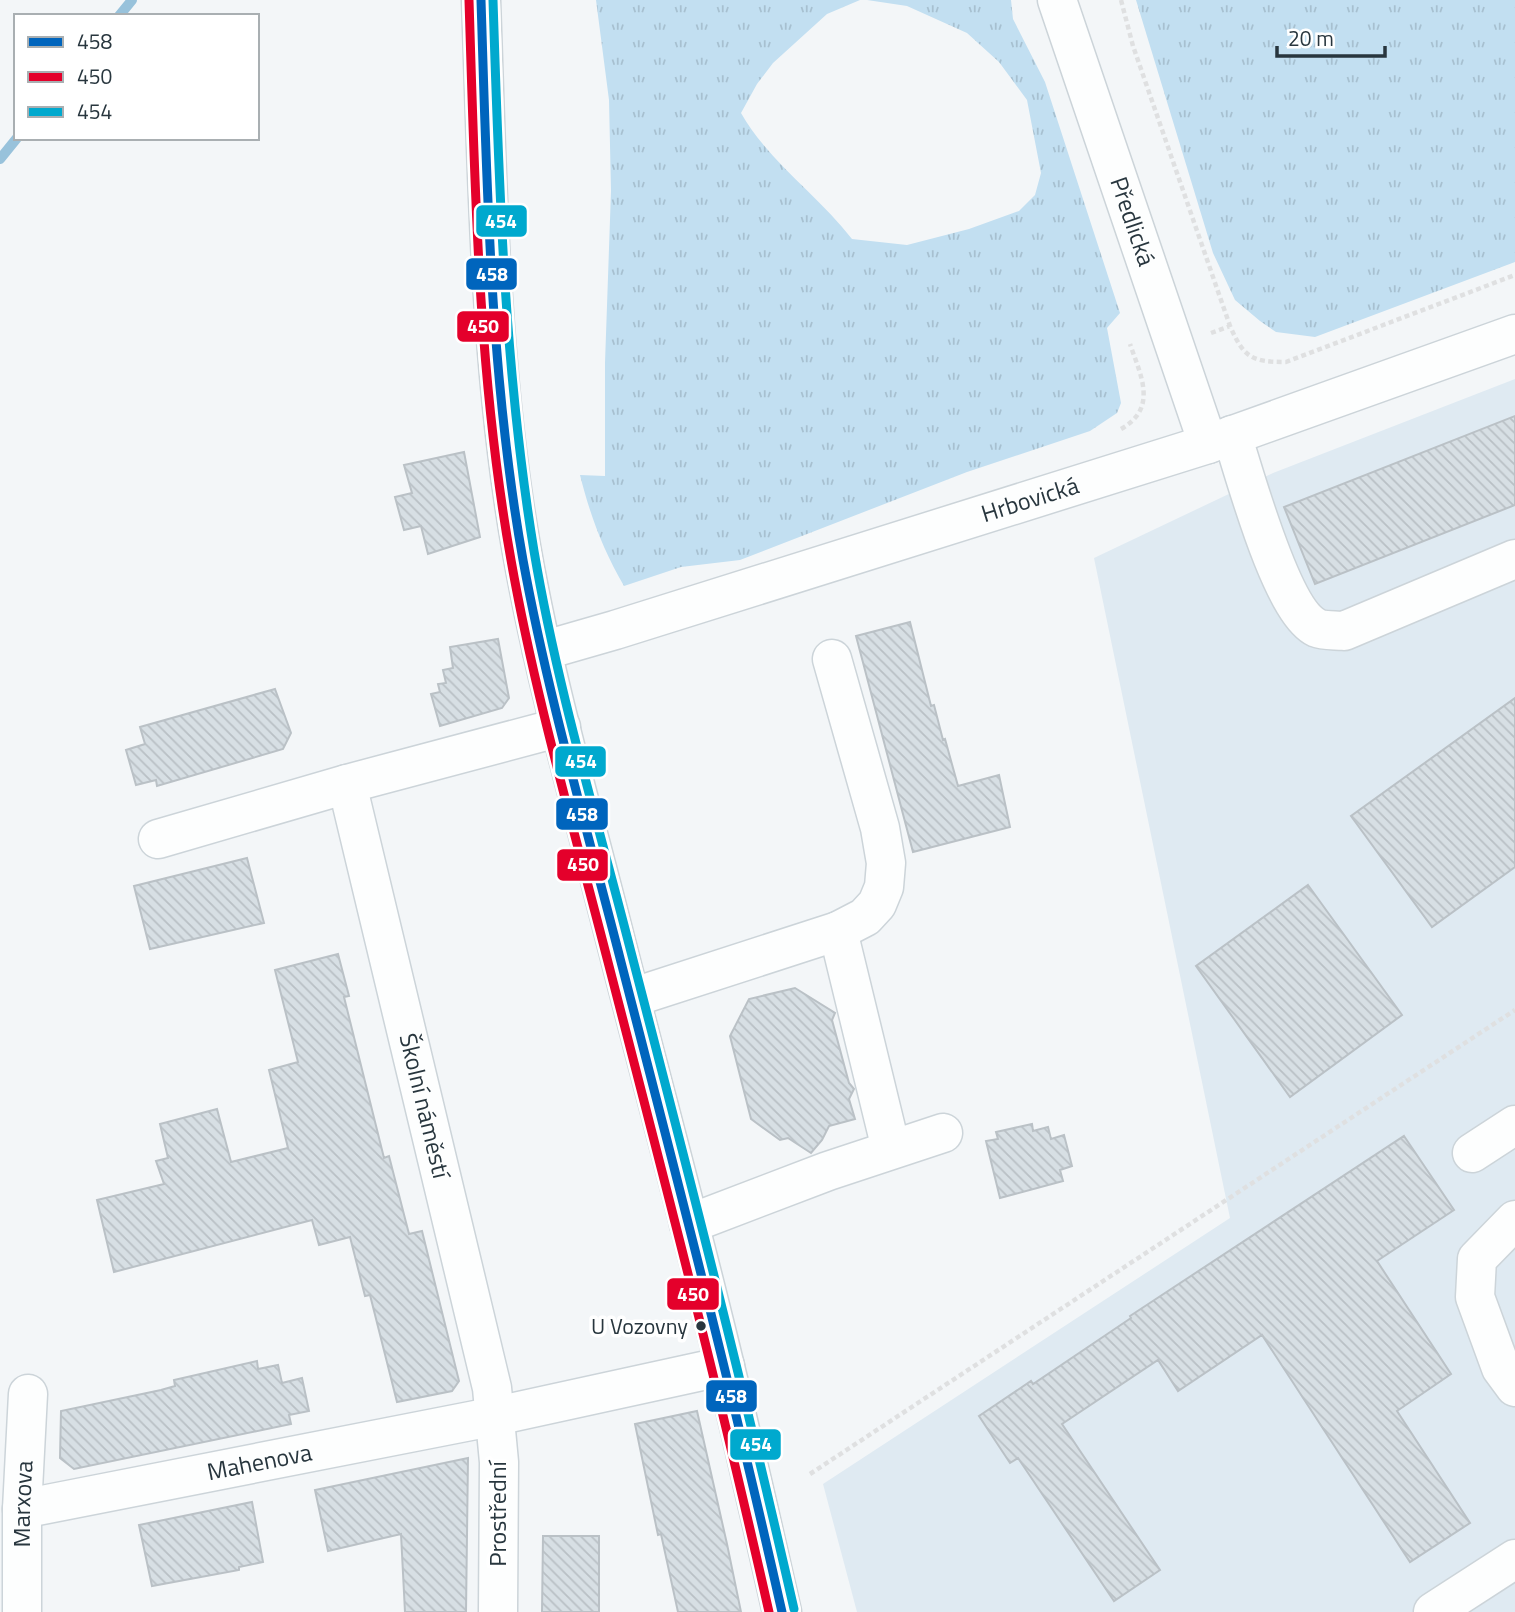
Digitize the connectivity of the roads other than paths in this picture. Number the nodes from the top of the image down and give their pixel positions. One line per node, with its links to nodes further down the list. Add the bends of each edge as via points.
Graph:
1 (481, 0): 6 (street, via 491,302 498,379 514,504)
2 (1057, 0): 4 (street, Předlická)
3 (1515, 334): 4 (street, Hrbovická)
4 (1220, 440): 5 (street, Předlická, via 1295,607 1317,628 1344,631); 6 (street, Hrbovická)
5 (1515, 559)
6 (542, 650): 8 (street)
7 (832, 659): 11 (street, via 886,863 877,904 865,917)
8 (561, 727): 9 (street); 12 (street)
9 (347, 784): 10 (street); 22 (street, Školní náměstí)
10 (158, 839)
11 (838, 931): 12 (street); 15 (street)
12 (631, 998): 18 (street)
13 (1515, 1125): 16 (street)
14 (943, 1133): 15 (street)
15 (891, 1149): 18 (street)
16 (1472, 1153)
17 (1515, 1220): 20 (street, via 1477,1258 1475,1297 1501,1368)
18 (689, 1224): 19 (street)
19 (725, 1366): 22 (street); 27 (street)
20 (1515, 1387)
21 (28, 1394): 23 (street, Marxova)
22 (496, 1416): 23 (street, Mahenova); 26 (street, Prostřední)
23 (22, 1510): 25 (street, Marxova)
24 (1515, 1559): 28 (street)
25 (22, 1612)
26 (498, 1612)
27 (782, 1612)
28 (1433, 1612)

